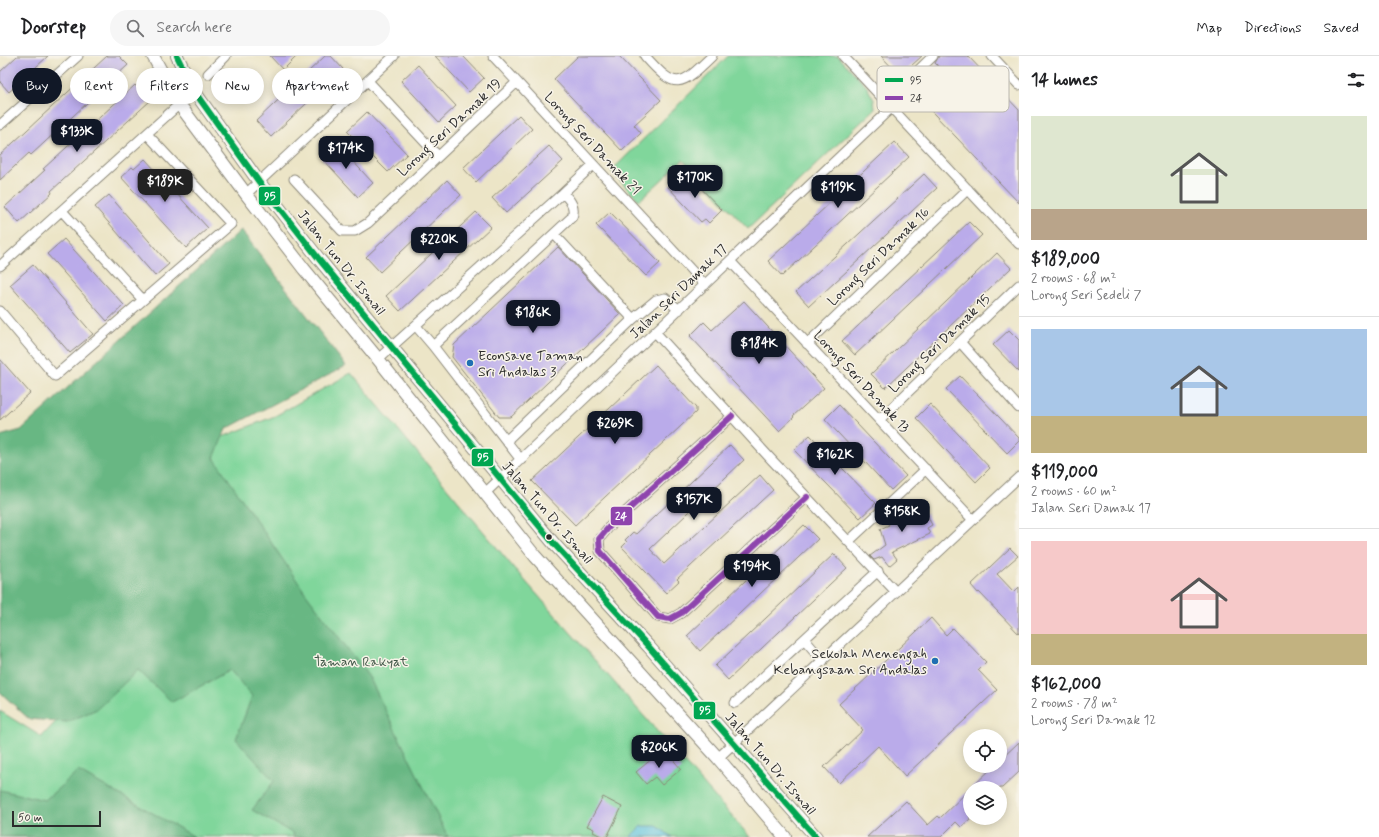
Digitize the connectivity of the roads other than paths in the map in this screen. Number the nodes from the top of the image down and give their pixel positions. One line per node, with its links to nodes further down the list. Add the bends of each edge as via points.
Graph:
1 (78, 56): 26 (street)
2 (153, 56): 14 (street)
3 (177, 56): 15 (street, Jalan Tun Dr. Ismail)
4 (226, 56): 16 (street)
5 (394, 56): 18 (street)
6 (493, 56): 19 (street, Lorong Seri Damak 21)
7 (645, 56): 8 (street, via 669,79 681,81 692,75)
8 (712, 56)
9 (843, 56): 21 (street)
10 (933, 56): 12 (street, Jalan Seri Damak 17)
11 (992, 56): 13 (street)
12 (924, 66)
13 (1001, 66)
14 (159, 68)
15 (183, 68)
16 (208, 74)
17 (1009, 74): 20 (street)
18 (368, 81): 28 (street); 31 (street)
19 (517, 82): 28 (street, Lorong Seri Damak 19); 29 (street, Lorong Seri Damak 21)
20 (1019, 85)
21 (877, 92)
22 (203, 103): 31 (street, Jalan Tun Dr. Ismail)
23 (178, 104): 27 (street); 34 (street)
24 (882, 112): 38 (street, Jalan Seri Damak 17)
25 (896, 112): 32 (street)
26 (0, 125)
27 (147, 134): 35 (street); 42 (street, via 231,224)
28 (438, 156): 30 (street, Lorong Seri Damak 19, via 368,223 355,231 342,231)
29 (593, 165): 33 (street); 40 (street, Lorong Seri Damak 21)
30 (294, 179)
31 (260, 182): 34 (street); 51 (street, Jalan Tun Dr. Ismail, via 319,259)
32 (968, 189): 37 (street); 49 (street, Lorong Seri Damak 16)
33 (563, 193): 36 (street, via 573,206 574,212); 46 (street)
34 (246, 194): 52 (street)
35 (62, 211): 39 (street); 42 (street)
36 (554, 234): 45 (street); 50 (street)
37 (1019, 244)
38 (730, 261): 40 (street, Jalan Seri Damak 17); 49 (street, Lorong Seri Damak 13)
39 (0, 266)
40 (705, 284): 43 (street, Jalan Seri Damak 17)
41 (1019, 286): 48 (street, Lorong Seri Damak 15)
42 (143, 300): 44 (street, via 55,376)
43 (679, 310): 45 (street, via 665,298 660,298); 47 (street, Jalan Seri Damak 17)
44 (0, 311)
45 (633, 320): 56 (street)
46 (416, 326): 50 (street); 51 (street)
47 (655, 332): 54 (street); 57 (street, Jalan Seri Damak 17)
48 (960, 342): 53 (street); 55 (street, Lorong Seri Damak 15)
49 (808, 344): 55 (street, Lorong Seri Damak 13)
50 (433, 346): 56 (street)
51 (392, 347): 52 (street); 60 (street, Jalan Tun Dr. Ismail)
52 (378, 359): 61 (street)
53 (1019, 408)
54 (732, 416): 62 (street); 62 (street, via 609,527 599,539 600,552 658,617 670,619 681,613)
55 (879, 420): 58 (street, Lorong Seri Damak 13)
56 (507, 440): 57 (street)
57 (521, 460): 60 (street, Jalan Seri Damak 17)
58 (926, 469): 63 (street, Lorong Seri Damak 13); 64 (street)
59 (1019, 477): 63 (street)
60 (500, 480): 61 (street, Jalan Seri Damak 17); 70 (street, Jalan Tun Dr. Ismail, via 555,545)
61 (484, 494): 71 (street, via 535,556)
62 (807, 497): 64 (street)
63 (973, 520): 66 (street)
64 (849, 541): 65 (street)
65 (878, 571): 66 (street); 67 (street)
66 (896, 592): 68 (street)
67 (805, 640): 68 (street); 69 (street)
68 (823, 661): 70 (street)
69 (735, 704)
70 (735, 743): 71 (street); 73 (street, Jalan Tun Dr. Ismail)
71 (718, 758): 72 (street)
72 (785, 837)
73 (816, 837)

